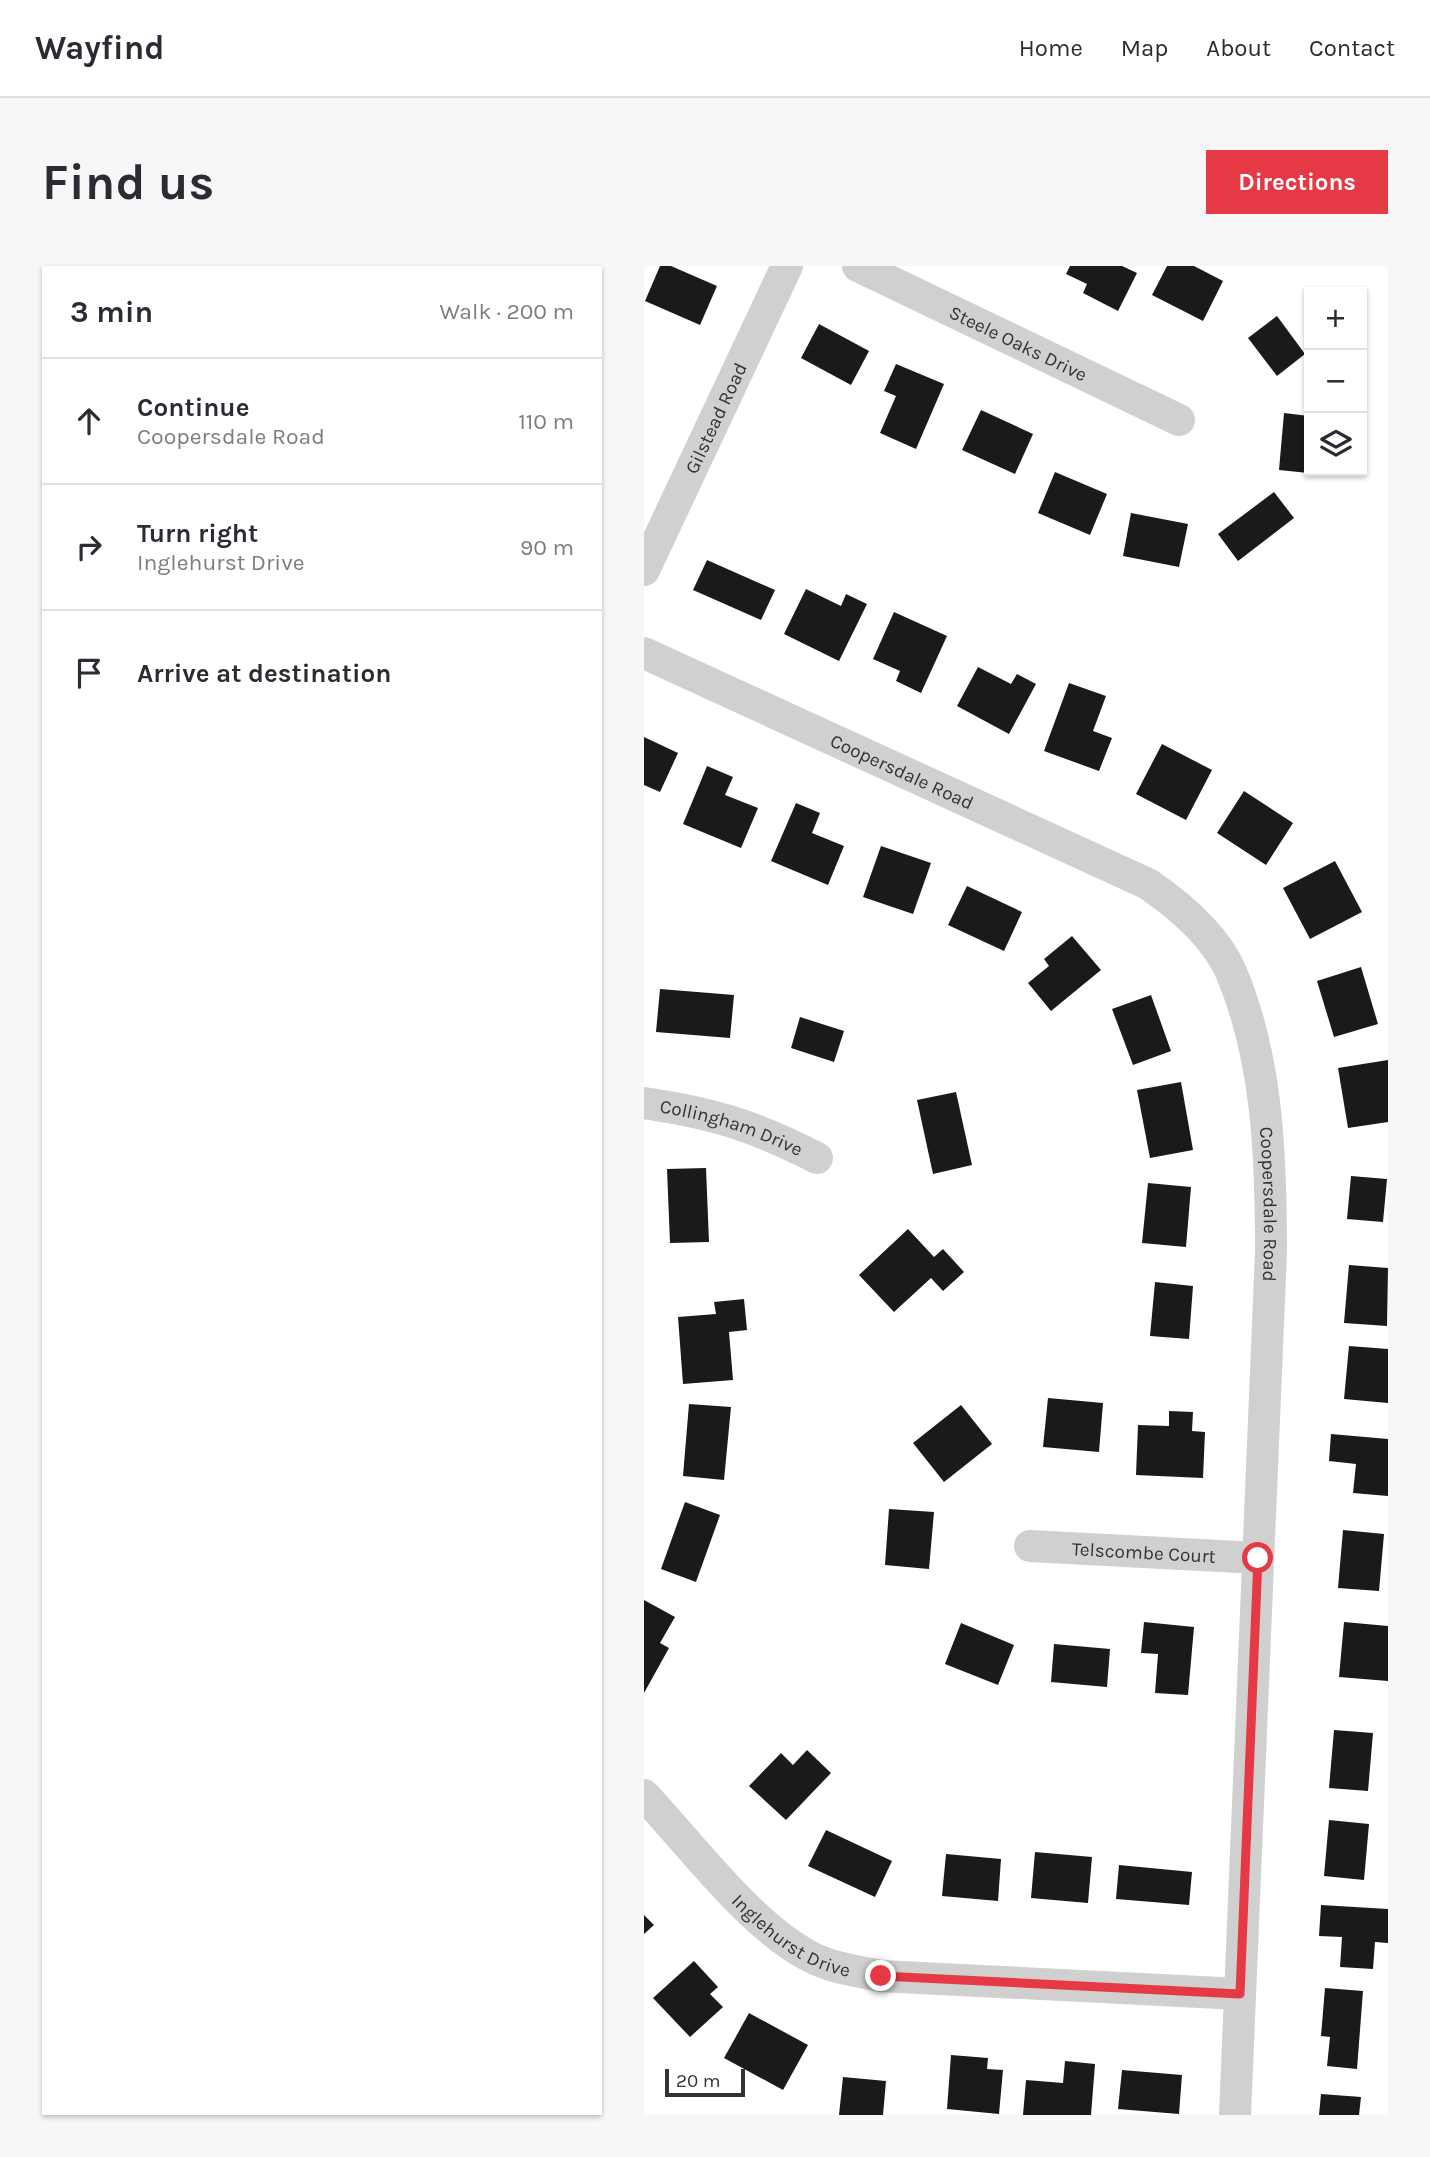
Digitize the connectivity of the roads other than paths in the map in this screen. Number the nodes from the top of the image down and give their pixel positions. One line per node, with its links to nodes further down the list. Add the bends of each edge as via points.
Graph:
1 (787, 266): 4 (street, Gilstead Road)
2 (858, 266): 3 (street, Steele Oaks Drive)
3 (1179, 420)
4 (644, 570)
5 (644, 653): 9 (street, Coopersdale Road, via 1148,884 1179,905 1222,957 1231,971 1252,1041 1271,1158)
6 (644, 1103): 7 (street, Collingham Drive, via 701,1111 749,1125)
7 (817, 1158)
8 (1030, 1546): 9 (street, Telscombe Court)
9 (1258, 1558): 11 (street, Coopersdale Road)
10 (644, 1795): 11 (street, Inglehurst Drive, via 778,1935 811,1957 844,1969 881,1976)
11 (1240, 1994): 12 (street, Coopersdale Road)
12 (1235, 2115)

